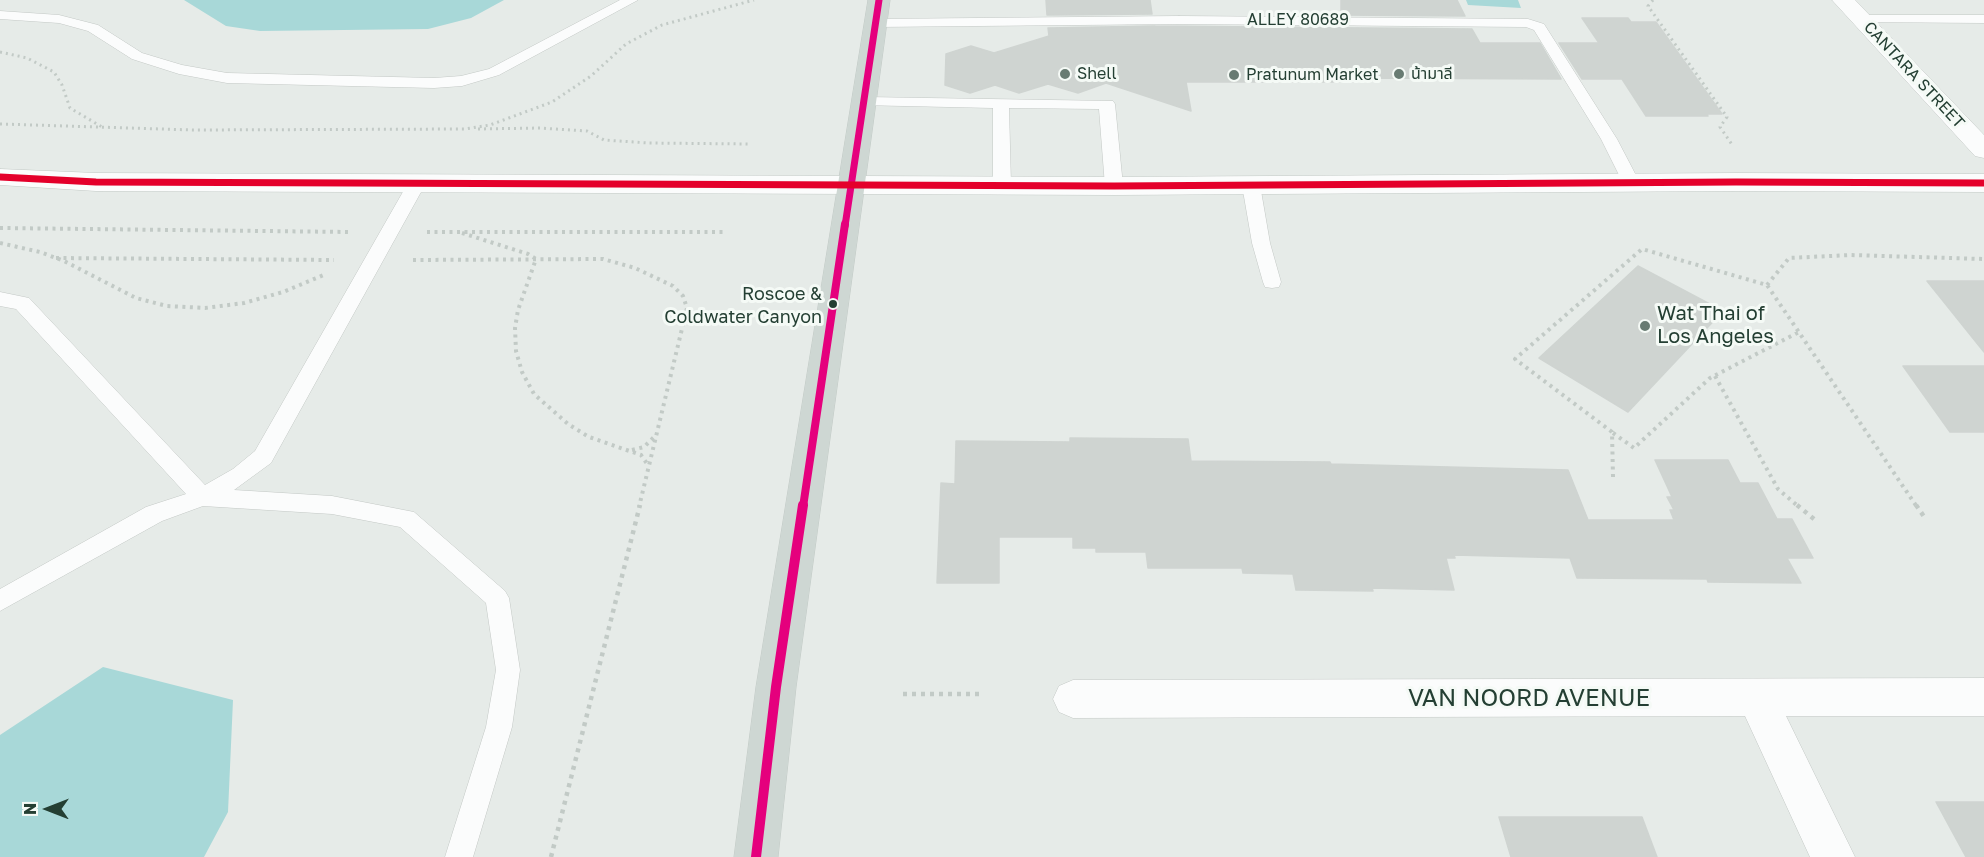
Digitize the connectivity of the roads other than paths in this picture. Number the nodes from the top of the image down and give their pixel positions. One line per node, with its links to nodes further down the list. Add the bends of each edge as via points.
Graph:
1 (631, 0): 4 (lane, via 494,72 462,81 434,83 227,78 137,56 93,28 59,19)
2 (1843, 0): 5 (main road, CANTARA STREET)
3 (877, 11): 7 (main road); 12 (lane, ALLEY 80689, via 1179,20 1528,22 1539,27 1609,139)
4 (0, 15)
5 (1862, 19): 6 (lane); 9 (main road, CANTARA STREET)
6 (1984, 19)
7 (865, 102): 8 (lane); 14 (main road)
8 (1001, 103): 15 (lane); 17 (lane, via 1107,104)
9 (1984, 150)
10 (0, 177): 11 (main road, via 96,182)
11 (417, 183): 14 (main road); 20 (lane, via 263,458)
12 (1631, 183): 13 (main road); 16 (main road)
13 (1984, 183)
14 (852, 185): 15 (main road); 26 (main road, via 776,687)
15 (1002, 185): 17 (main road)
16 (1251, 185): 17 (main road); 18 (lane)
17 (1114, 186)
18 (1272, 282)
19 (0, 299): 20 (lane, via 22,303)
20 (203, 497): 21 (lane, via 154,514); 25 (lane, via 332,505 406,519 497,598 508,670 499,727)
21 (0, 601)
22 (1756, 697): 23 (main road, VAN NOORD AVENUE); 24 (main road, VAN NOORD AVENUE); 27 (main road)
23 (1984, 697)
24 (1073, 699)
25 (459, 857)
26 (756, 857)
27 (1833, 857)

